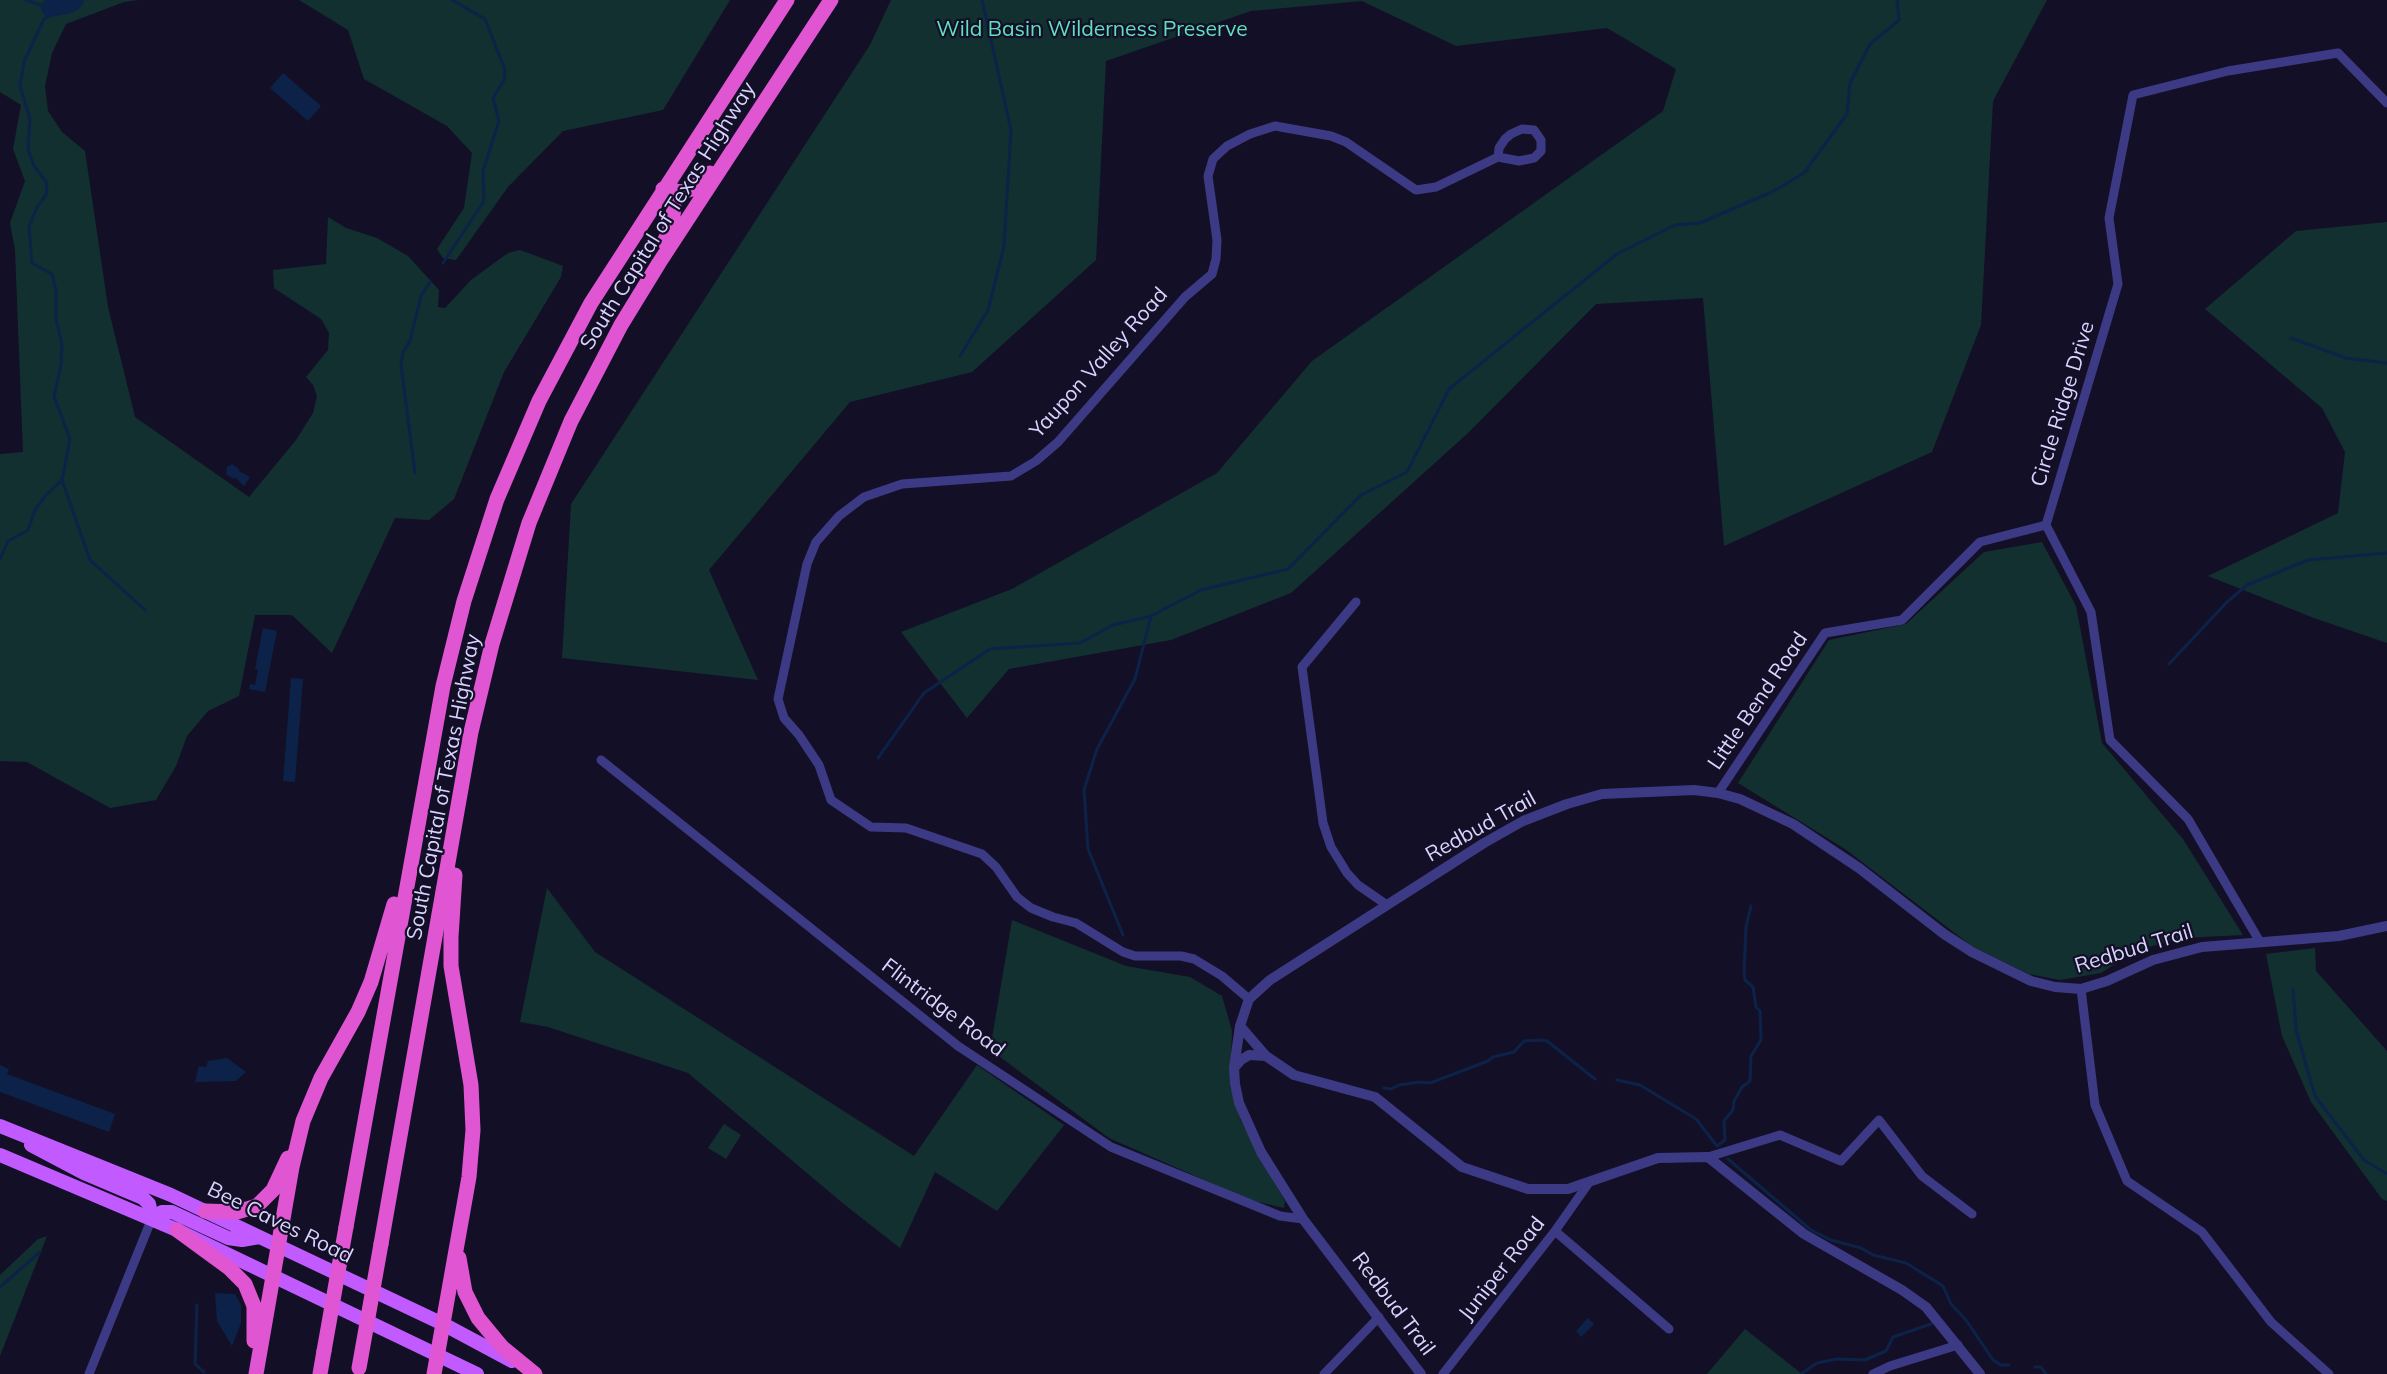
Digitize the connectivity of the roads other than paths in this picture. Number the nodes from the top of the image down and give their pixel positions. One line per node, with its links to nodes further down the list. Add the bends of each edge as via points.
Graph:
1 (787, 0): 6 (highway, South Capital of Texas Highway)
2 (831, 0): 4 (highway, South Capital of Texas Highway)
3 (2387, 103): 8 (street, Circle Ridge Drive, via 2338,53 2228,71 2133,95 2109,218 2118,284)
4 (733, 150): 6 (highway, via 692,189); 7 (highway, South Capital of Texas Highway)
5 (1498, 157): 5 (street, via 1519,161 1534,158 1541,151 1541,140 1534,130 1522,129 1511,134 1499,148); 18 (street, Yaupon Valley Road, via 1436,187 1416,190 1331,136 1275,126 1227,146 1213,159 1208,176 1217,240 1212,274 1185,297 1058,442 1011,476 902,484 864,497 839,516 816,542 807,564 777,699 784,718 819,765 831,800 871,827 906,828 982,854 1031,908 1076,923 1135,956 1181,956 1201,962)
6 (663, 189): 7 (highway, via 673,202 673,218); 12 (highway, South Capital of Texas Highway, via 573,335 503,483 457,626)
7 (640, 294): 10 (highway, South Capital of Texas Highway, via 587,388 536,505 492,644)
8 (2046, 525): 13 (street, Little Bend Road, via 1980,542 1902,620 1825,633); 16 (street, via 2091,612 2110,740 2188,819)
9 (1356, 602): 14 (street, via 1302,667 1323,823 1331,847 1358,885)
10 (468, 749): 33 (highway, via 451,937 453,981 473,1115 471,1160); 42 (highway, South Capital of Texas Highway, bridge)
11 (601, 760): 30 (street, Flintridge Road, via 958,1046 1111,1147 1280,1216)
12 (423, 791): 23 (highway, via 371,982 321,1078); 45 (highway, South Capital of Texas Highway, bridge)
13 (1718, 793): 14 (street, Redbud Trail, via 1639,791 1602,794 1567,804 1523,821 1484,843); 17 (street, Redbud Trail, via 1793,824 1859,868 1944,934 1982,957 2031,981)
14 (1387, 906): 18 (street, Redbud Trail, via 1270,980)
15 (2387, 926): 16 (street, Redbud Trail, via 2339,936)
16 (2260, 942): 17 (street, Redbud Trail, via 2176,952)
17 (2081, 989): 54 (street, via 2095,1105 2127,1181 2202,1232 2271,1322)
18 (1249, 999): 19 (street, Redbud Trail)
19 (1240, 1026): 20 (street); 21 (street, Redbud Trail)
20 (1266, 1056): 21 (street, via 1249,1055); 26 (street, via 1294,1075 1375,1097 1462,1167 1528,1188 1568,1189)
21 (1234, 1068): 30 (street, Redbud Trail, via 1239,1103 1247,1124)
22 (0, 1127): 27 (main road, Bee Caves Road, via 119,1172); 29 (main road, via 84,1173 142,1198 149,1204)
23 (300, 1131): 27 (highway, via 276,1186 261,1203 237,1212); 35 (highway)
24 (0, 1155): 29 (main road)
25 (1708, 1157): 26 (street, via 1658,1158); 28 (street, via 1780,1135 1841,1161 1879,1120 1922,1176); 40 (street, via 1804,1234 1926,1307)
26 (1588, 1184): 32 (street, Juniper Road)
27 (205, 1211): 34 (main road, Bee Caves Road)
28 (1972, 1214)
29 (152, 1218): 31 (main road); 34 (main road, via 172,1212 228,1238); 43 (street)
30 (1303, 1219): 37 (street, Redbud Trail)
31 (177, 1230): 36 (main road); 44 (highway, via 236,1273 249,1289 255,1311)
32 (1555, 1231): 39 (street); 51 (street, Juniper Road)
33 (459, 1233): 38 (highway); 48 (highway, via 462,1283 472,1309 502,1347)
34 (259, 1237): 35 (main road, Bee Caves Road)
35 (278, 1246): 36 (highway); 38 (main road, Bee Caves Road)
36 (273, 1276): 41 (main road); 44 (highway)
37 (1379, 1317): 49 (street); 50 (street, Redbud Trail)
38 (442, 1324): 41 (highway); 48 (main road, Bee Caves Road)
39 (1669, 1329)
40 (1958, 1345): 52 (street, via 1890,1365); 53 (street)
41 (438, 1355): 46 (highway); 47 (main road)
42 (358, 1371)
43 (89, 1374)
44 (255, 1374)
45 (320, 1374)
46 (434, 1374)
47 (477, 1374)
48 (535, 1374)
49 (1324, 1374)
50 (1421, 1374)
51 (1443, 1374)
52 (1873, 1374)
53 (1980, 1374)
54 (2329, 1374)

